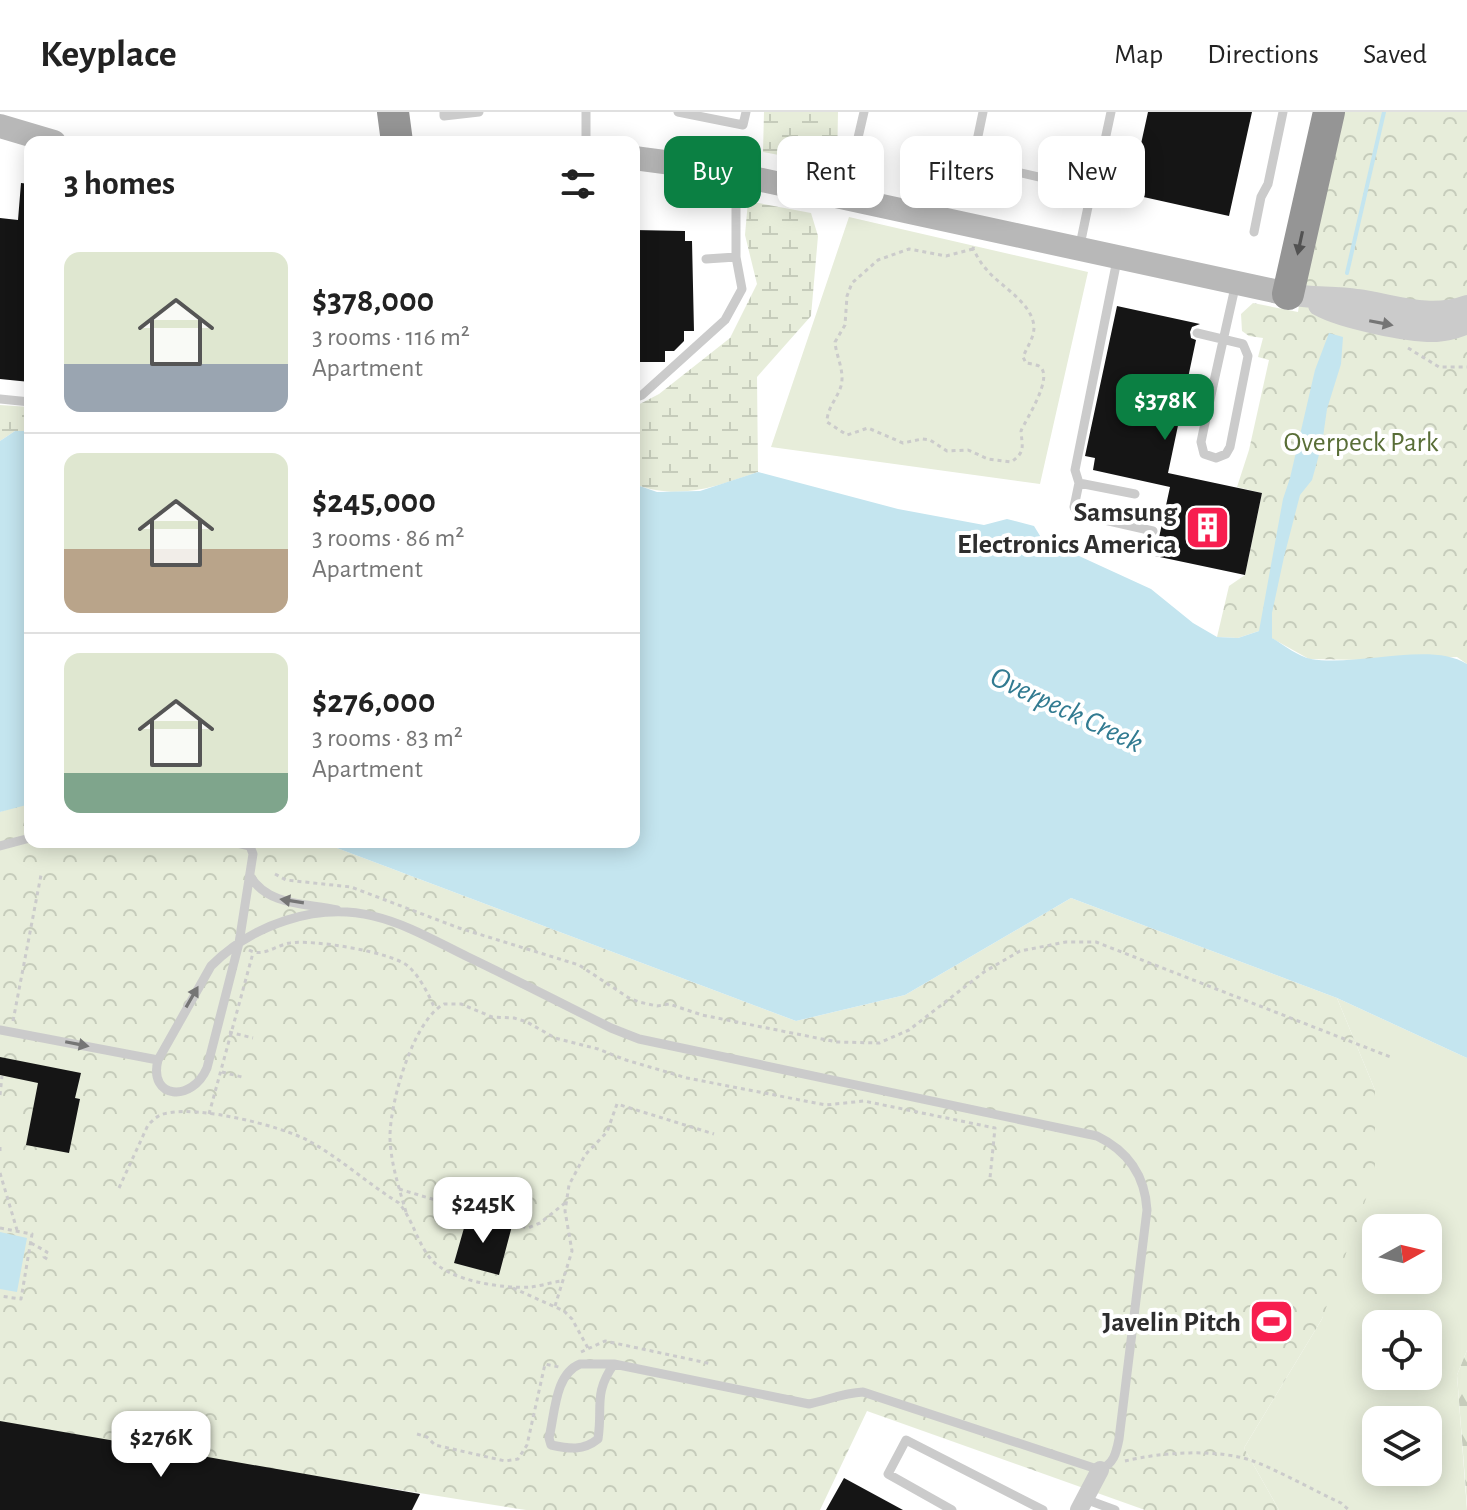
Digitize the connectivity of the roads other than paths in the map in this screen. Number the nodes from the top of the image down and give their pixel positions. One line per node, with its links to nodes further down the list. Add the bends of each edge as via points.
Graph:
1 (373, 112): 15 (highway)
2 (393, 112): 16 (highway)
3 (444, 112): 4 (lane)
4 (479, 112)
5 (586, 112): 17 (lane)
6 (678, 112): 7 (lane, via 743,125)
7 (746, 112)
8 (864, 112): 18 (lane)
9 (983, 112): 22 (lane, via 974,155 978,163)
10 (1111, 112): 19 (lane)
11 (1283, 112): 26 (lane)
12 (1329, 112): 32 (highway, one-way to 32)
13 (0, 126): 14 (main road)
14 (34, 136)
15 (376, 136)
16 (396, 136)
17 (586, 136)
18 (858, 136)
19 (1105, 136)
20 (640, 159): 21 (main road)
21 (664, 163)
22 (1038, 177)
23 (884, 207): 27 (main road)
24 (736, 208): 28 (lane)
25 (1087, 208): 27 (lane)
26 (1254, 232)
27 (1079, 249): 29 (main road)
28 (736, 257): 30 (lane); 37 (lane, via 742,289 725,320)
29 (1118, 257): 31 (main road); 40 (lane, via 1111,312 1077,456)
30 (706, 259)
31 (1236, 283): 32 (main road); 36 (lane)
32 (1298, 296): 33 (street, via 1425,313); 34 (street, one-way to 34, via 1337,312 1411,329 1436,331)
33 (1467, 306)
34 (1467, 323)
35 (1197, 333): 36 (lane)
36 (1223, 338): 36 (lane, via 1201,442 1202,451 1212,458 1222,457 1230,447 1248,356 1243,344)
37 (640, 396)
38 (0, 399): 39 (lane)
39 (24, 401)
40 (1079, 483): 41 (lane); 42 (lane, via 1074,507 1078,514)
41 (1135, 494)
42 (1153, 531)
43 (24, 840): 44 (lane)
44 (0, 846)
45 (252, 848): 46 (lane)
46 (249, 875): 47 (lane, one-way to 46, via 280,900 256,886); 48 (lane)
47 (344, 911): 48 (lane, via 282,921); 52 (lane, via 425,934 639,1039 1080,1131 1112,1143 1143,1183 1147,1210 1119,1439)
48 (239, 943): 50 (lane, one-way to 48, via 211,966); 50 (lane, via 201,1083 178,1092 164,1088 155,1072)
49 (0, 1030): 50 (lane, one-way to 50)
50 (158, 1060)
51 (614, 1364): 51 (lane, via 580,1364 565,1374 551,1445 572,1449 598,1439 599,1392); 52 (lane, via 809,1404 863,1392)
52 (1105, 1468): 53 (street)
53 (1082, 1504): 56 (lane)
54 (952, 1510): 55 (lane, via 888,1474 906,1440)
55 (1043, 1510)
56 (1115, 1510)

